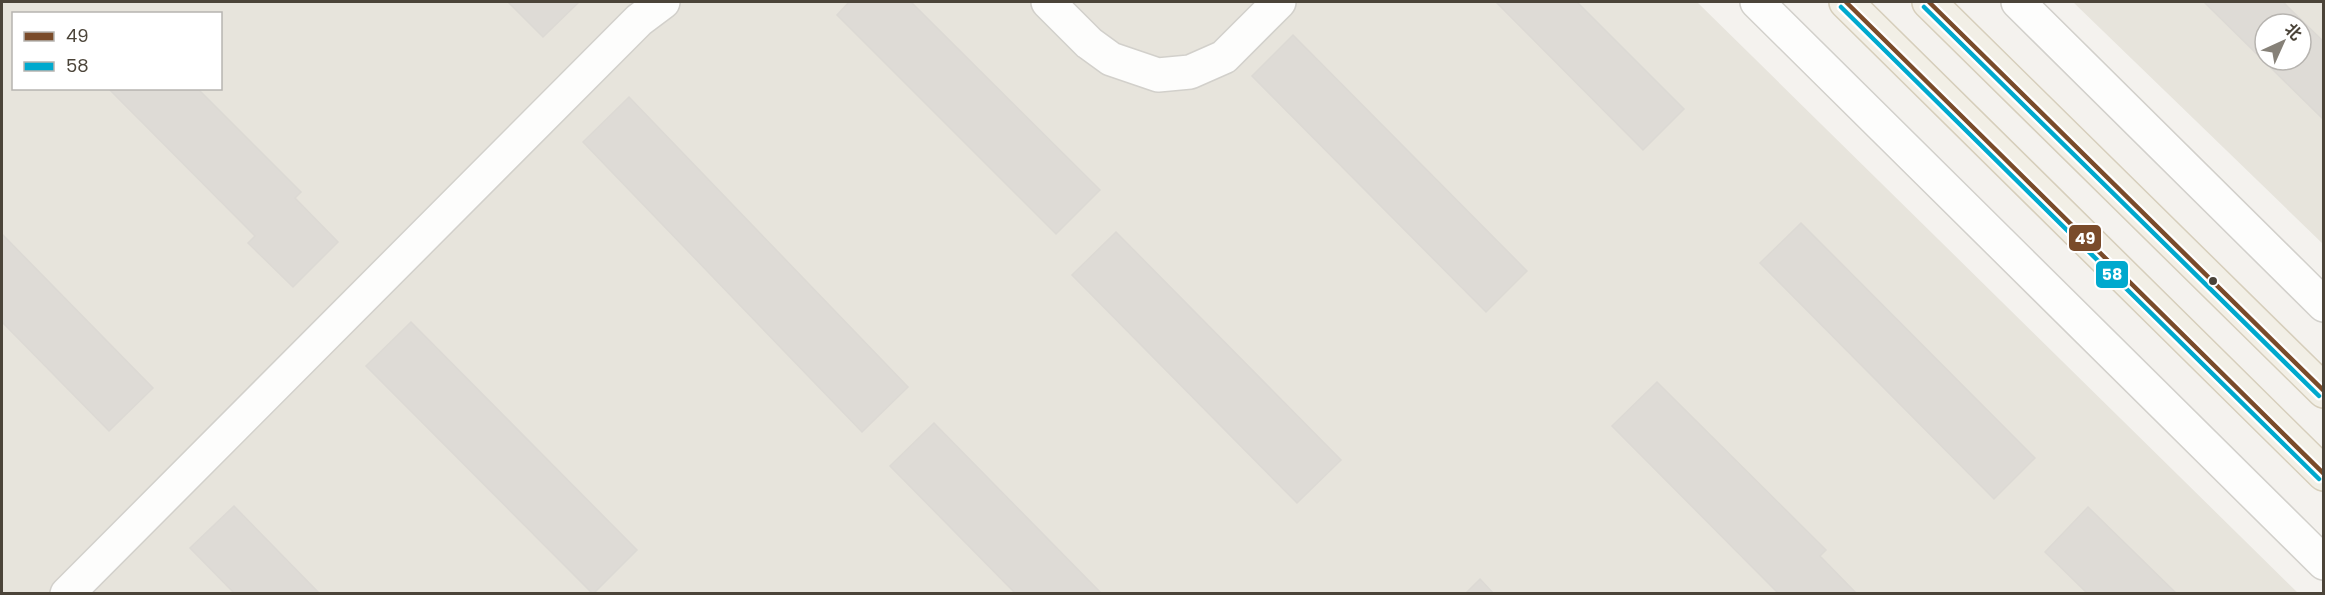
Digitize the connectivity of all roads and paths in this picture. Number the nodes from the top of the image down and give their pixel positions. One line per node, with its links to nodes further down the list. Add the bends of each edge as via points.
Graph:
1 (663, 2): 12 (street, via 639,20)
2 (1048, 2): 3 (street, via 1111,59 1158,75 1190,72 1224,57)
3 (1279, 2)
4 (1757, 2): 11 (street)
5 (1845, 2): 10 (main road)
6 (1929, 2): 9 (main road)
7 (2018, 2): 8 (street)
8 (2324, 305)
9 (2324, 391)
10 (2324, 474)
11 (2324, 564)
12 (67, 594)

